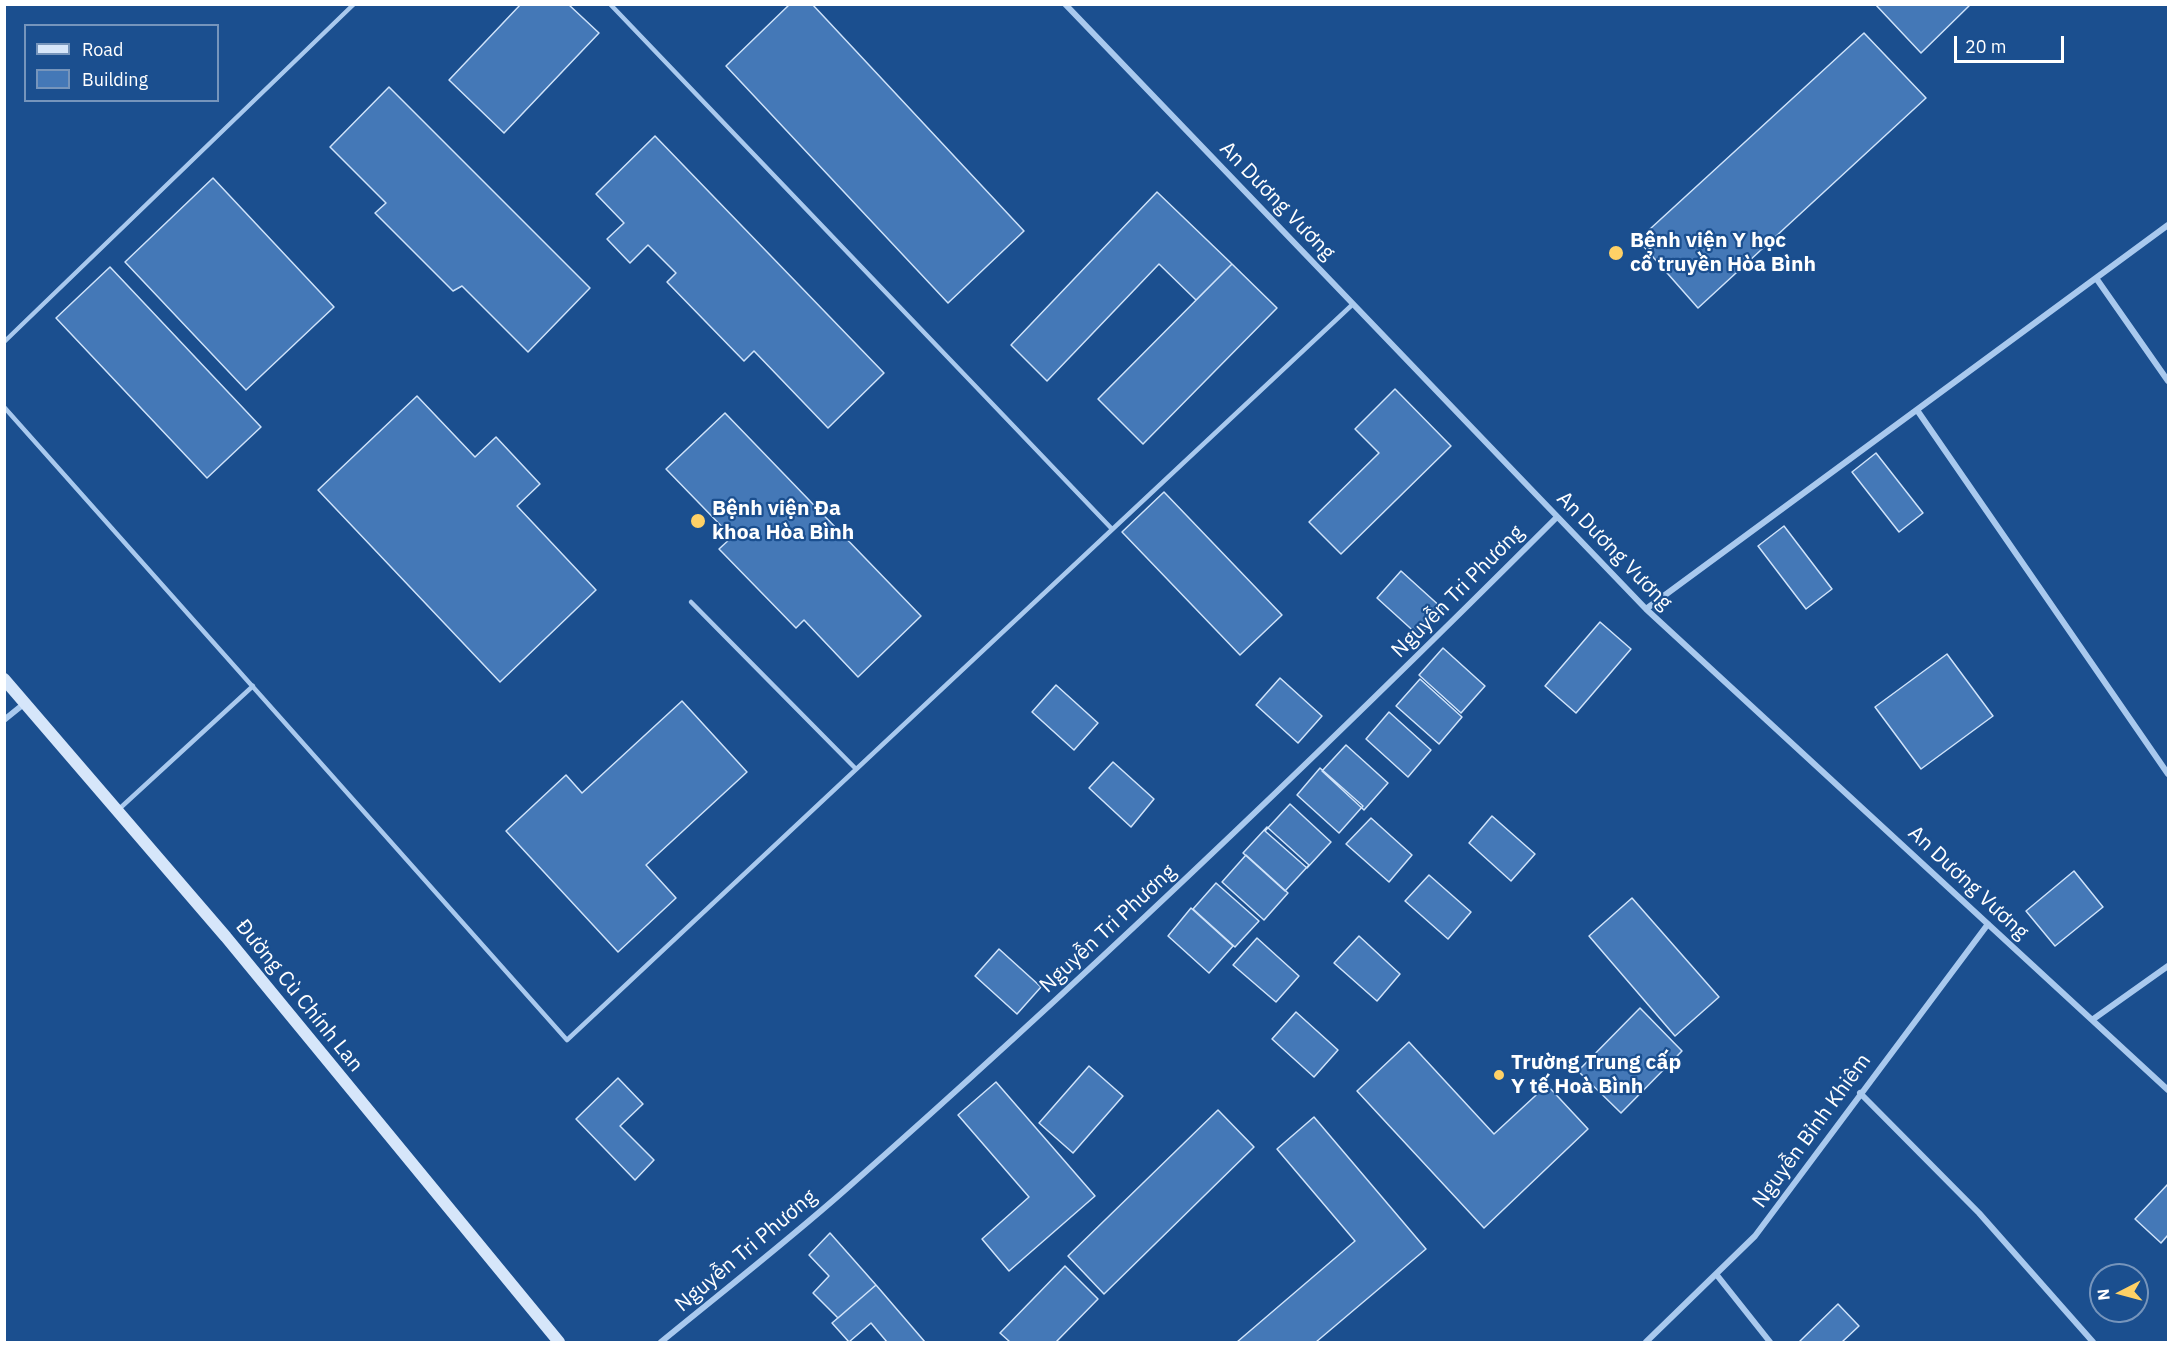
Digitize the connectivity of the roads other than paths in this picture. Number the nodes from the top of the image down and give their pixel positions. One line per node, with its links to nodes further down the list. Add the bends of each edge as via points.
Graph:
1 (354, 4): 7 (lane)
2 (610, 4): 12 (lane)
3 (1065, 4): 6 (street, An Dương Vương)
4 (2169, 225): 5 (street)
5 (2096, 278): 8 (street); 10 (street)
6 (1353, 304): 11 (street, An Dương Vương); 12 (lane)
7 (4, 342)
8 (2169, 381)
9 (4, 407): 16 (lane)
10 (1917, 410): 14 (street); 20 (street)
11 (1557, 517): 14 (street, An Dương Vương); 29 (street, Nguyễn Tri Phương, via 1252,816 1062,994 843,1192)
12 (1112, 530): 19 (lane)
13 (691, 602): 19 (lane)
14 (1646, 609): 22 (street, An Dương Vương)
15 (4, 679): 17 (main road, Đường Cù Chính Lan)
16 (253, 686): 19 (lane, via 567,1040); 21 (lane)
17 (26, 702): 18 (street); 21 (main road, Đường Cù Chính Lan)
18 (4, 720)
19 (856, 769)
20 (2169, 774)
21 (118, 810): 28 (main road, Đường Cù Chính Lan)
22 (1988, 924): 24 (street, An Dương Vương); 26 (street, Nguyễn Bỉnh Khiêm)
23 (2169, 966): 24 (street)
24 (2092, 1020): 25 (street, An Dương Vương)
25 (2169, 1090)
26 (1860, 1093): 27 (street, Nguyễn Bỉnh Khiêm, via 1755,1236); 32 (street, via 1979,1213)
27 (1716, 1274): 30 (street, Nguyễn Bỉnh Khiêm); 31 (street)
28 (559, 1342)
29 (661, 1342)
30 (1646, 1342)
31 (1770, 1342)
32 (2093, 1342)

